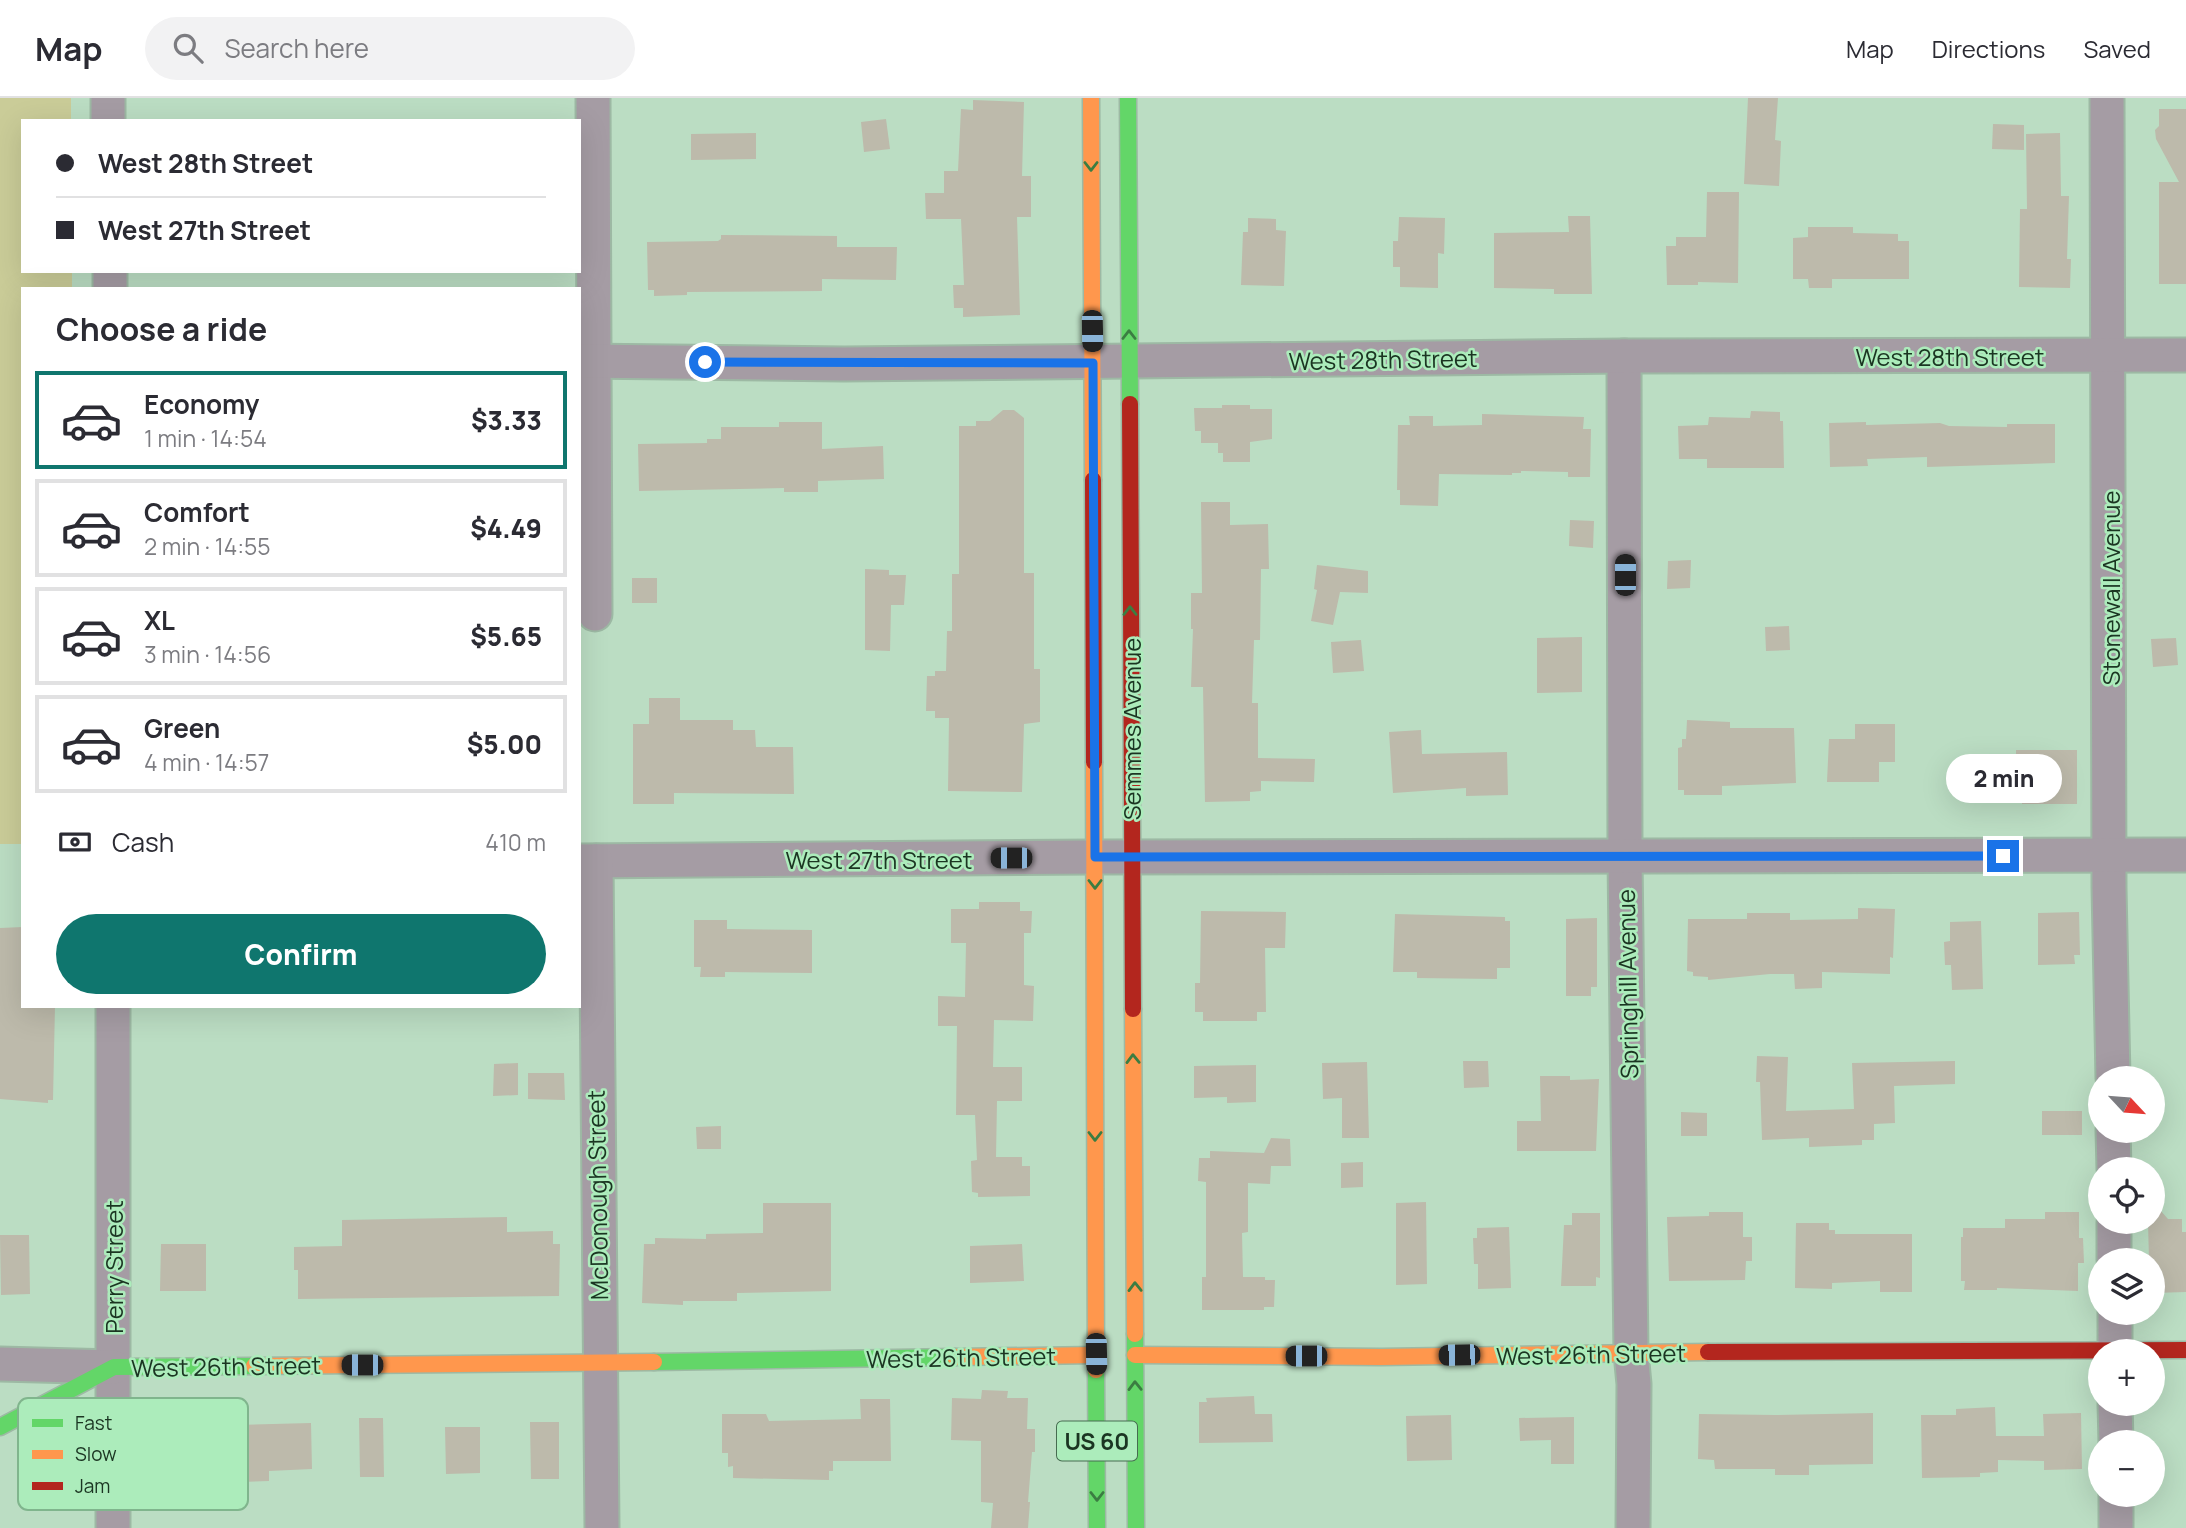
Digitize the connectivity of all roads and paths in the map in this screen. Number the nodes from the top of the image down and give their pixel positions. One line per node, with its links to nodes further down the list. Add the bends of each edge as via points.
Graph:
1 (108, 98): 6 (street)
2 (593, 98): 10 (street)
3 (1091, 98): 12 (main road, Semmes Avenue / US 60, one-way to 12)
4 (1128, 98): 11 (main road, Semmes Avenue / US 60, one-way to 4)
5 (2107, 98): 9 (street, Stonewall Avenue)
6 (108, 119)
7 (2186, 355): 9 (street, West 28th Street)
8 (1624, 356): 9 (street, West 28th Street); 11 (street, West 28th Street); 18 (street, Springhill Avenue)
9 (2110, 356): 15 (street, Stonewall Avenue)
10 (587, 361): 12 (street, West 28th Street); 13 (street)
11 (1129, 362): 12 (street, West 28th Street); 17 (main road, Semmes Avenue / US 60, one-way to 11)
12 (1093, 363): 16 (main road, Semmes Avenue / US 60)
13 (595, 614)
14 (2186, 855): 15 (street, West 27th Street)
15 (2110, 856): 18 (street, West 27th Street); 21 (street, Stonewall Avenue)
16 (1095, 857): 17 (street, West 27th Street); 19 (street, West 27th Street); 26 (main road, Semmes Avenue / US 60, one-way to 26)
17 (1131, 857): 18 (street, West 27th Street); 27 (main road, Semmes Avenue / US 60, one-way to 17)
18 (1625, 858): 25 (street, Springhill Avenue)
19 (587, 861): 28 (street, McDonough Street)
20 (113, 1008): 30 (street, Perry Street)
21 (2113, 1066)
22 (2088, 1350): 25 (main road, West 26th Street)
23 (2165, 1350): 24 (main road, West 26th Street)
24 (2186, 1350)
25 (1631, 1353): 27 (main road, West 26th Street); 41 (street, Springhill Avenue)
26 (1096, 1354): 27 (street, West 26th Street); 28 (main road, West 26th Street); 39 (main road, Semmes Avenue / US 60, one-way to 39)
27 (1135, 1355): 40 (main road, Semmes Avenue / US 60, one-way to 27)
28 (599, 1362): 30 (main road, West 26th Street); 38 (street, McDonough Street)
29 (0, 1364): 30 (street, West 26th Street)
30 (114, 1367): 31 (main road, West 26th Street); 32 (street, Perry Street)
31 (55, 1398)
32 (114, 1398)
33 (18, 1418): 34 (main road, West 26th Street)
34 (0, 1427)
35 (2116, 1507): 42 (street)
36 (113, 1510): 37 (street, Perry Street)
37 (113, 1528)
38 (602, 1528)
39 (1097, 1528)
40 (1136, 1528)
41 (1633, 1528)
42 (2116, 1528)

